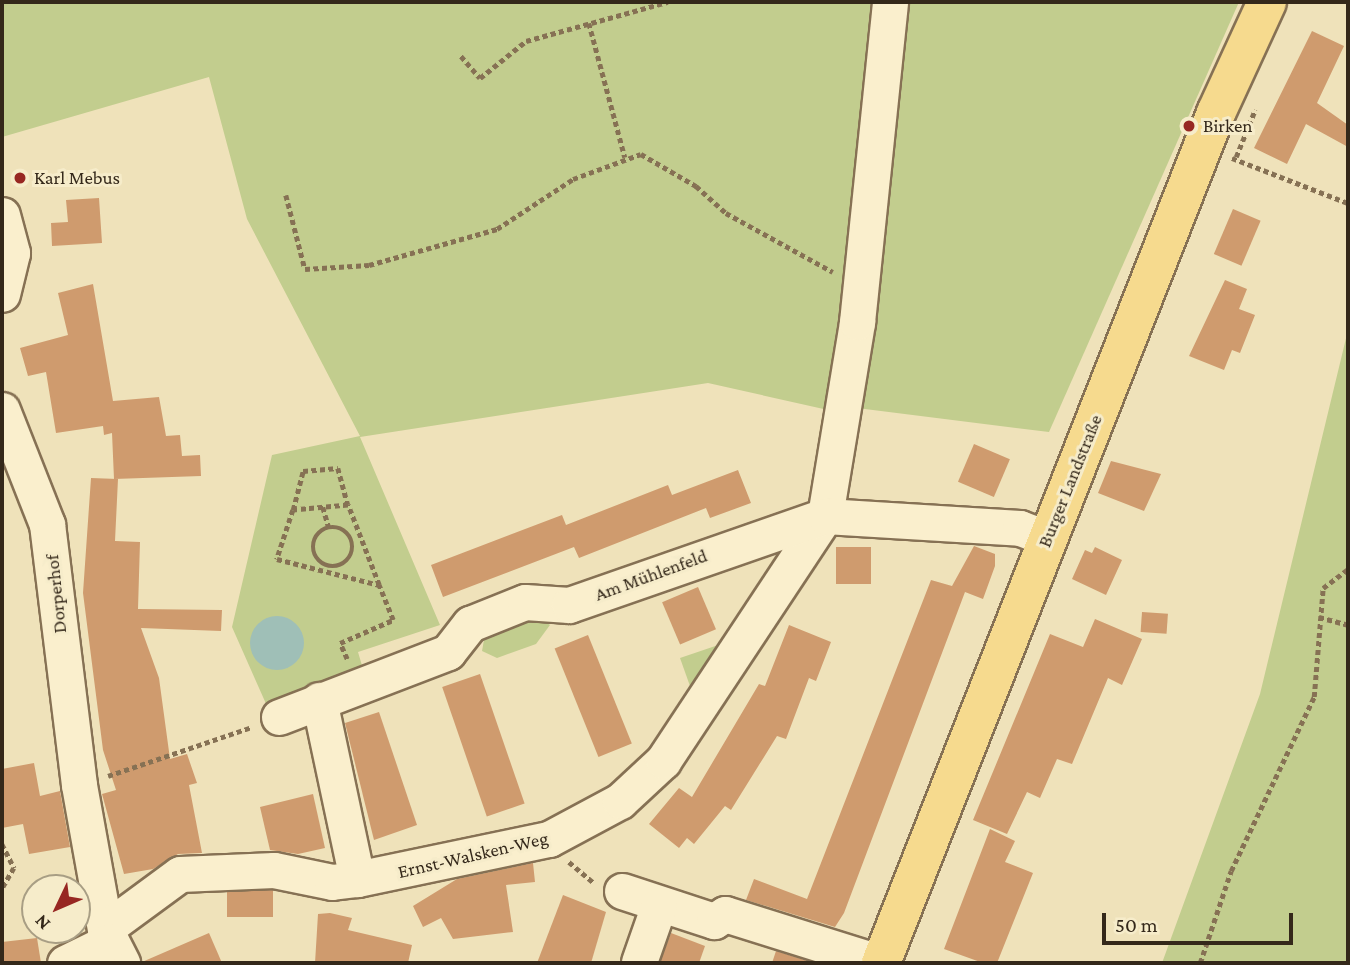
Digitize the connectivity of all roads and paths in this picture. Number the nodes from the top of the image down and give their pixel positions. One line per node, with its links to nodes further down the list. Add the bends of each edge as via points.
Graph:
1 (668, 2): 4 (path)
2 (890, 2): 11 (street)
3 (1267, 2): 6 (main road, Burger Landstraße)
4 (589, 23): 5 (path, via 526,41 480,78); 7 (path)
5 (461, 56)
6 (1203, 147): 9 (path); 19 (main road, Burger Landstraße)
7 (625, 157): 8 (path, via 555,189 497,229 369,265 305,269); 11 (path, via 641,154 653,160 726,213)
8 (286, 195)
9 (1348, 203)
10 (2, 215): 12 (street, via 12,253)
11 (861, 289): 17 (street)
12 (2, 294)
13 (2, 410): 30 (street, Dorperhof, via 49,536)
14 (348, 505): 15 (path); 16 (path, via 338,468 303,471); 20 (path)
15 (323, 507): 16 (path); 18 (path)
16 (293, 510): 22 (path, via 277,559)
17 (825, 516): 19 (street, Am Mühlenfeld, via 1020,528); 27 (street, Am Mühlenfeld, via 569,605 525,602 470,624 448,652); 31 (street, Ernst-Walsken-Weg, via 663,761 620,801)
18 (329, 528): 21 (path, via 345,530); 22 (path, via 313,543 316,556)
19 (1046, 538): 40 (main road, Burger Landstraße)
20 (362, 539): 21 (path); 24 (path)
21 (352, 541): 22 (path, via 349,559)
22 (328, 569): 24 (path)
23 (1348, 569): 25 (path, via 1324,588)
24 (380, 585): 27 (path, via 393,620 340,643)
25 (1319, 617): 26 (path); 41 (path, via 1314,697 1231,871)
26 (1348, 625)
27 (358, 686): 28 (street, Am Mühlenfeld)
28 (319, 700): 29 (street, Am Mühlenfeld); 33 (street)
29 (279, 717): 30 (path)
30 (79, 785): 37 (street, Dorperhof)
31 (549, 839): 33 (street, Ernst-Walsken-Weg); 35 (path, via 584,880)
32 (2, 844): 34 (path, via 14,868)
33 (357, 879): 37 (street, via 332,882 274,870 189,872 165,881)
34 (2, 889)
35 (622, 891): 36 (street)
36 (659, 905): 38 (street); 40 (street, via 714,921 725,914)
37 (112, 945): 39 (street)
38 (639, 962)
39 (65, 963)
40 (881, 963)
41 (1200, 963)

